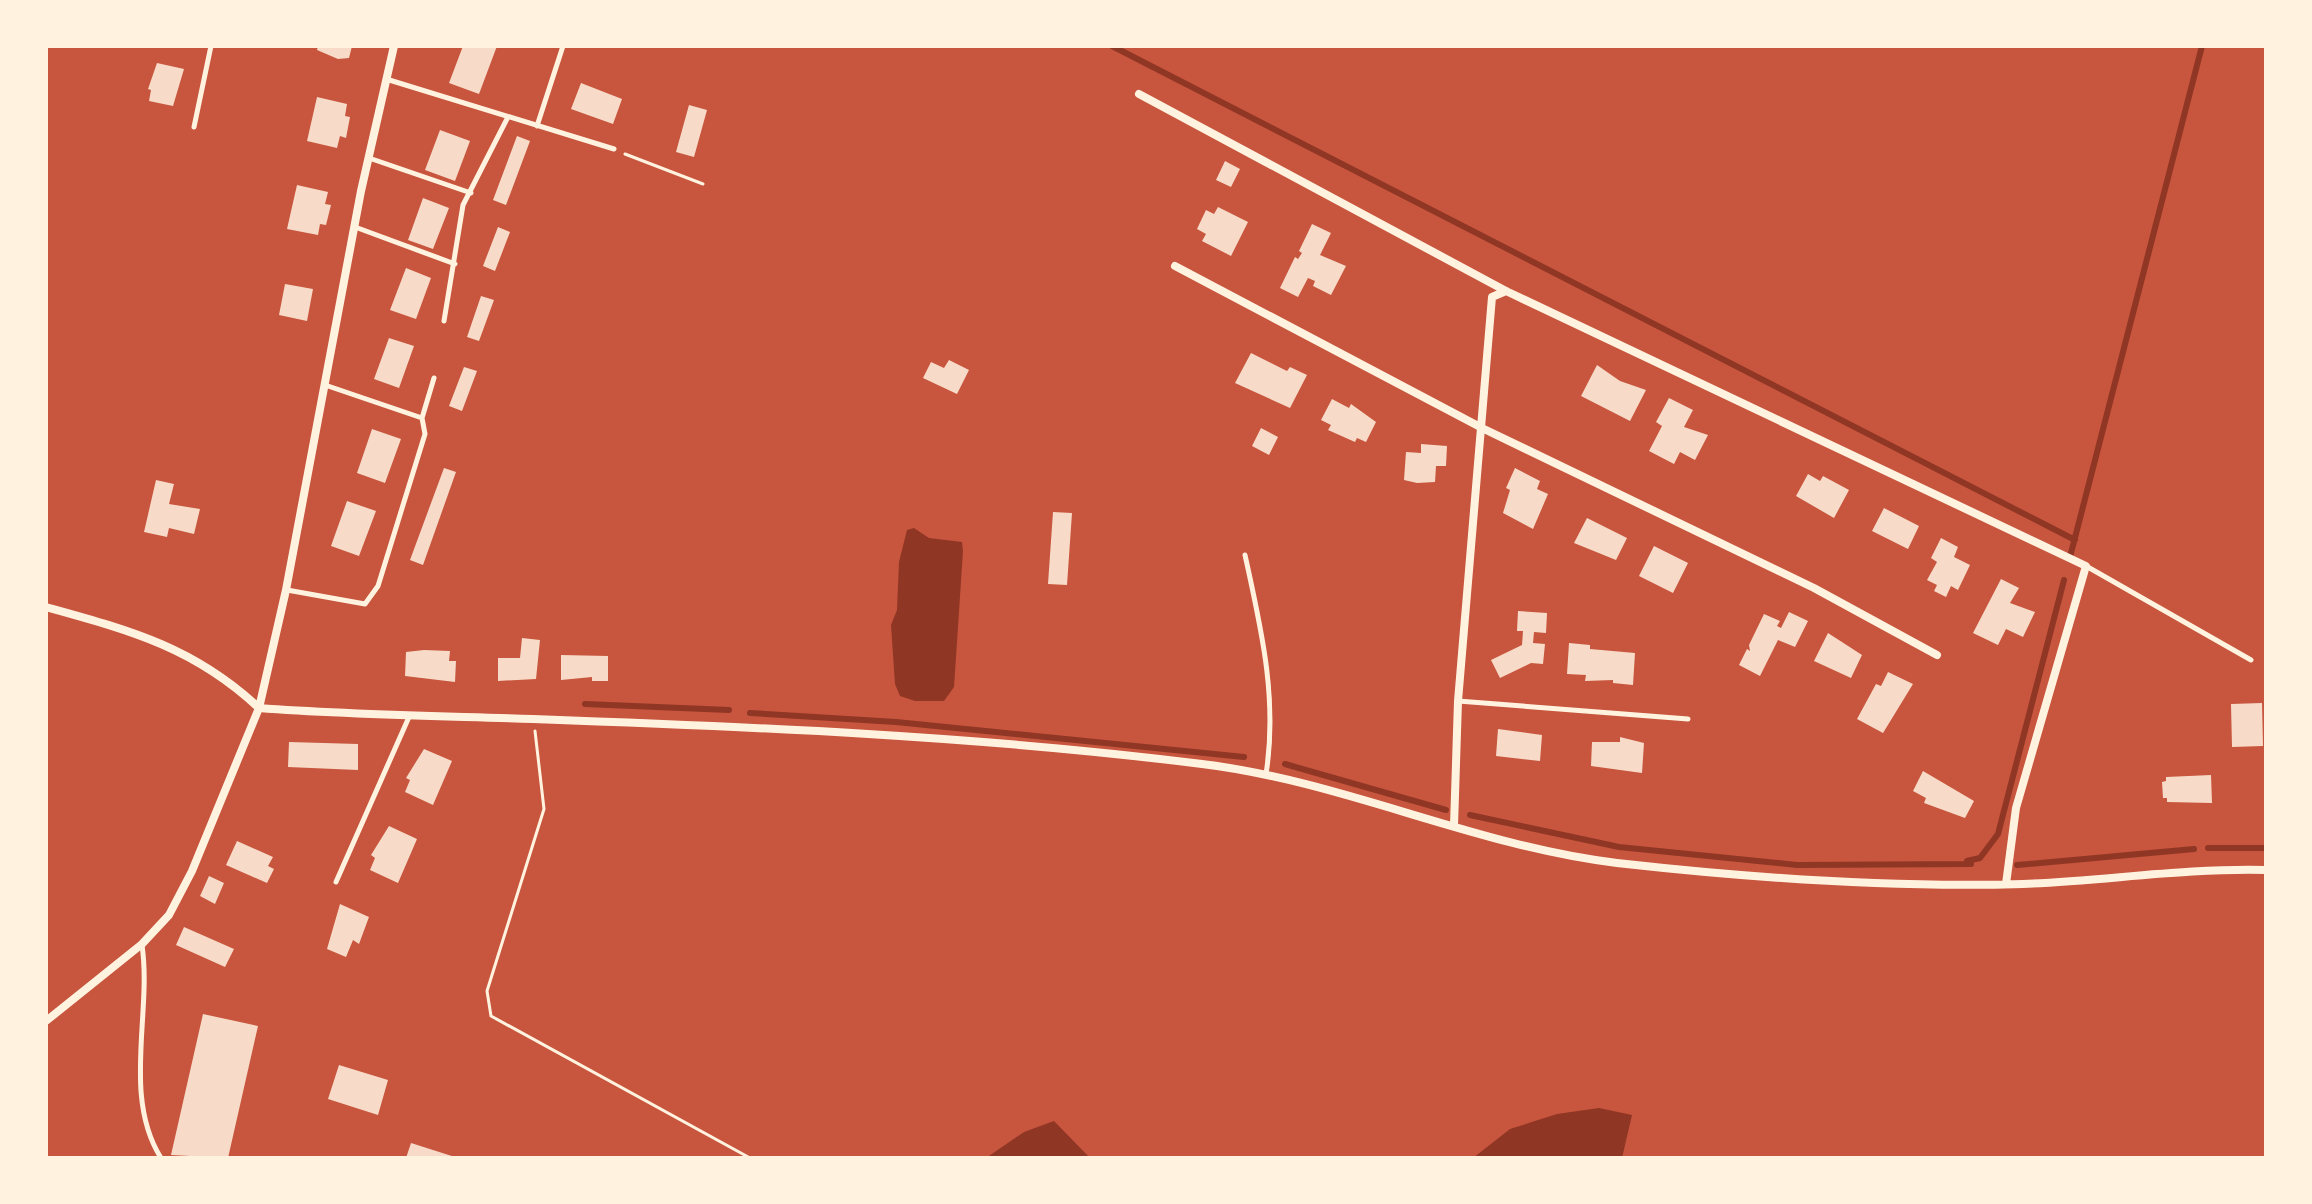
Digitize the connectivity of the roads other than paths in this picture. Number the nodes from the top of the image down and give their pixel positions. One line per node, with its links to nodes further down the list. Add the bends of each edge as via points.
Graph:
1 (211, 46): 8 (lane)
2 (394, 46): 4 (street)
3 (563, 46): 7 (lane)
4 (385, 79): 6 (lane); 10 (street)
5 (1139, 94): 15 (street)
6 (508, 117): 7 (lane); 11 (lane)
7 (537, 126): 9 (lane)
8 (194, 127)
9 (614, 149)
10 (368, 158): 11 (lane); 12 (street)
11 (471, 193): 13 (lane, via 463,205)
12 (355, 227): 13 (lane); 18 (street)
13 (455, 264): 16 (lane)
14 (1175, 266): 20 (street)
15 (1506, 291): 20 (street, via 1492,297); 22 (street)
16 (444, 321)
17 (434, 378): 19 (lane)
18 (325, 385): 19 (lane); 23 (street)
19 (422, 418): 23 (lane, via 425,434 378,586 365,604)
20 (1484, 429): 25 (street, via 1814,588); 27 (street)
21 (1245, 555): 31 (lane, via 1269,661)
22 (2086, 566): 26 (lane); 35 (street, via 2016,808)
23 (286, 590): 28 (street)
24 (46, 607): 28 (street, via 153,639 200,660)
25 (1937, 655)
26 (2251, 660)
27 (1458, 701): 30 (lane); 32 (street)
28 (259, 708): 29 (street); 36 (street, via 192,871 169,915)
29 (410, 716): 31 (street, via 837,731); 34 (lane)
30 (1688, 719)
31 (1266, 774): 32 (street)
32 (1454, 826): 35 (street, via 1625,863 1740,875)
33 (2266, 870): 35 (street)
34 (336, 882)
35 (2006, 884)
36 (142, 944): 37 (street); 38 (lane, via 143,1105 151,1142)
37 (46, 1021)
38 (161, 1158)

